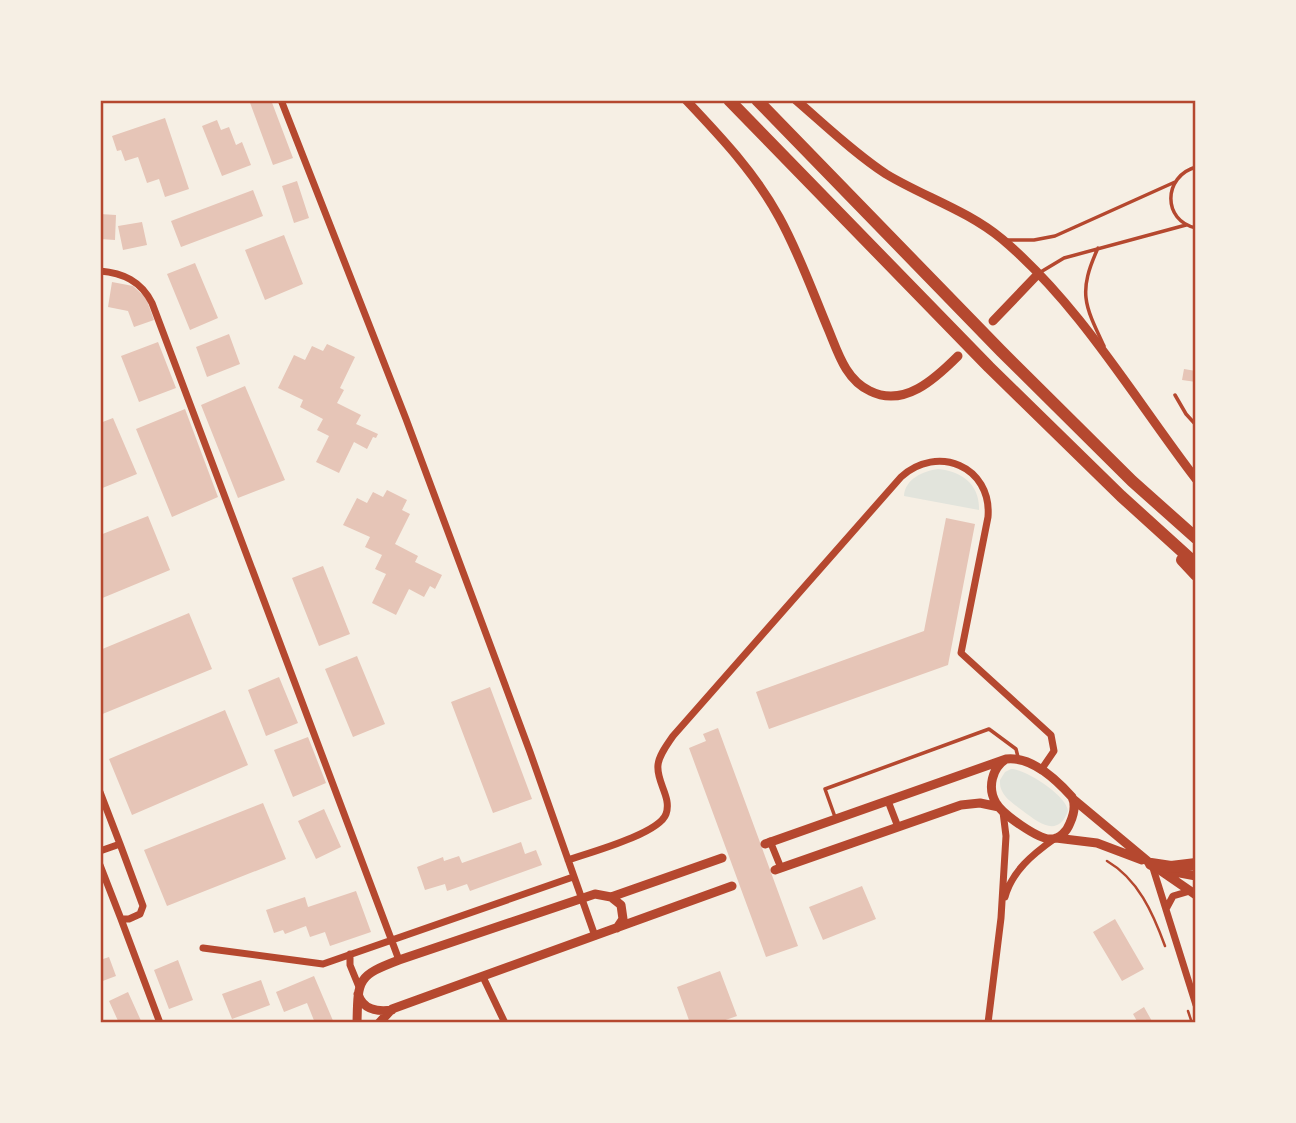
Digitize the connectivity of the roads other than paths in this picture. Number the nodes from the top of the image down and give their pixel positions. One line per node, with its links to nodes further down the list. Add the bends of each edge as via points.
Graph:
1 (281, 100): 38 (street, via 410,428)
2 (686, 100): 15 (street, via 732,149 775,210 842,362 857,383 880,395 902,395 926,385)
3 (729, 100): 20 (highway)
4 (757, 100): 21 (highway, via 1001,351)
5 (796, 100): 10 (street, via 885,173 968,216)
6 (1196, 167): 7 (lane)
7 (1175, 182): 8 (lane, via 1171,206); 10 (lane, via 1055,236)
8 (1186, 225): 9 (lane); 11 (lane)
9 (1196, 228)
10 (1002, 240): 13 (street)
11 (1098, 247): 13 (lane, via 1059,260); 16 (lane, via 1086,280 1086,300)
12 (100, 271): 54 (street, via 129,278 152,303)
13 (1038, 274): 14 (street); 16 (street)
14 (993, 321)
15 (958, 356)
16 (1116, 370): 19 (street)
17 (1175, 395): 18 (lane)
18 (1196, 425)
19 (1196, 479)
20 (1121, 496): 22 (highway); 23 (highway)
21 (1196, 538)
22 (1196, 564)
23 (1196, 575)
24 (1006, 759): 25 (street); 29 (street); 30 (street, via 993,776 994,798)
25 (1019, 759): 26 (street); 31 (lane, via 1016,749 989,729 825,789)
26 (1041, 770): 28 (street); 38 (street, via 1054,751 1049,732 961,653 988,517 986,495 963,467 928,462 901,477 673,736 658,765 667,804 661,822)
27 (100, 792): 35 (street)
28 (1073, 799): 33 (street, via 1070,824); 39 (street)
29 (888, 801): 31 (street); 32 (street)
30 (1001, 809): 32 (street, via 967,804); 33 (street, via 1037,835); 50 (street, via 1006,836)
31 (835, 817): 34 (street)
32 (898, 827): 42 (street)
33 (1055, 838): 39 (street, via 1100,844); 50 (street, via 1014,876)
34 (767, 842): 42 (street)
35 (120, 844): 36 (street); 51 (street, via 143,906 137,916)
36 (100, 851)
37 (722, 858): 48 (street)
38 (568, 860): 44 (street)
39 (1152, 864): 40 (highway); 43 (street); 46 (street); 49 (street)
40 (1196, 864)
41 (100, 865): 51 (street)
42 (778, 869)
43 (1196, 876)
44 (573, 877): 47 (street); 54 (street)
45 (732, 886): 52 (street)
46 (1193, 893): 49 (street, via 1173,896)
47 (580, 897): 48 (street, via 599,893); 53 (street); 57 (street)
48 (611, 897): 52 (street, via 623,909)
49 (1166, 910): 60 (street)
50 (1001, 918): 66 (street)
51 (121, 919): 62 (street)
52 (617, 928): 53 (street)
53 (595, 936): 58 (street)
54 (392, 940): 56 (street); 57 (street)
55 (203, 948): 56 (street, via 323,964)
56 (350, 954): 59 (street)
57 (399, 960): 59 (street, via 372,971)
58 (483, 977): 61 (street); 65 (street)
59 (358, 990): 61 (street, via 366,1007); 63 (street)
60 (1196, 1005)
61 (392, 1009): 64 (street)
62 (160, 1023)
63 (357, 1023)
64 (380, 1023)
65 (505, 1023)
66 (988, 1023)

